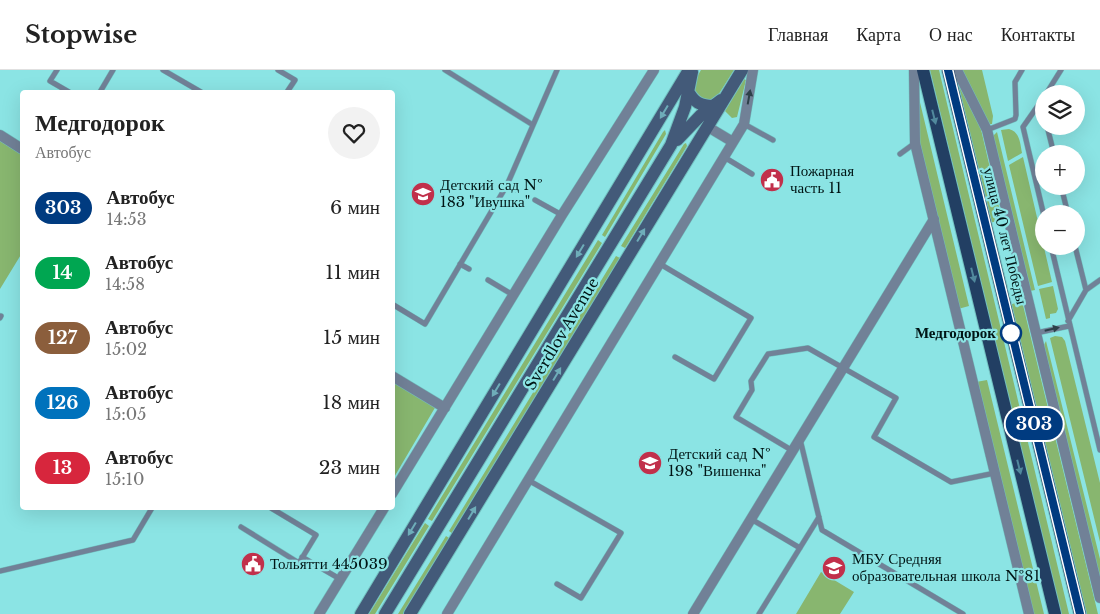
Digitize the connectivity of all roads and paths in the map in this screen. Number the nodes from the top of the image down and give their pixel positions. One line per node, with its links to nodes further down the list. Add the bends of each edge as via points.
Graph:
1 (58, 70): 19 (lane, via 50,81)
2 (113, 70): 20 (lane)
3 (163, 70): 21 (lane)
4 (278, 70): 22 (lane, via 295,80)
5 (445, 70): 27 (lane)
6 (557, 70): 27 (lane)
7 (654, 70): 43 (street)
8 (691, 70): 23 (main road); 81 (main road, Sverdlov Avenue, one-way to 81)
9 (742, 70): 18 (main road, Sverdlov Avenue)
10 (753, 70): 26 (street, one-way to 10)
11 (914, 70): 33 (street)
12 (923, 70): 89 (main road, one-way to 89)
13 (948, 70): 90 (main road, улица 40 лет Победы)
14 (957, 70): 29 (street)
15 (1022, 70): 29 (lane, via 1015,82 1015,119)
16 (1061, 70): 17 (lane)
17 (1052, 85)
18 (732, 87): 24 (main road); 28 (main road, Sverdlov Avenue)
19 (66, 90)
20 (101, 90)
21 (198, 90)
22 (288, 90)
23 (688, 91): 24 (main road, via 697,103); 34 (main road)
24 (713, 106): 34 (main road)
25 (1035, 111): 42 (lane, via 1023,128)
26 (744, 124): 31 (lane); 32 (street)
27 (533, 125): 39 (lane)
28 (708, 127): 32 (street); 83 (main road, Sverdlov Avenue, one-way to 28)
29 (987, 130): 56 (street)
30 (0, 135): 35 (street)
31 (773, 140)
32 (733, 142): 37 (street)
33 (915, 143): 36 (lane); 44 (street)
34 (671, 146): 82 (main road, Sverdlov Avenue)
35 (20, 148)
36 (900, 154)
37 (724, 157): 38 (lane); 48 (street)
38 (752, 174)
39 (507, 185): 40 (lane); 47 (lane)
40 (517, 190)
41 (535, 200): 43 (lane)
42 (1041, 205)
43 (562, 215): 53 (street)
44 (934, 219): 58 (street); 65 (street)
45 (1053, 255): 55 (lane)
46 (1078, 255): 52 (lane)
47 (460, 264): 49 (lane); 54 (lane, via 425,324)
48 (659, 264): 57 (lane, via 751,318 714,379); 66 (street)
49 (469, 269)
50 (488, 280): 53 (lane)
51 (1100, 280): 52 (lane)
52 (1086, 290): 55 (lane)
53 (513, 296): 60 (street)
54 (395, 306)
55 (1068, 324): 56 (lane, one-way to 55); 62 (lane)
56 (1036, 333): 79 (street)
57 (675, 357)
58 (843, 368): 61 (street); 64 (lane, via 808,348 768,354 736,417); 65 (lane, via 896,398 874,437 951,482)
59 (395, 378): 60 (street)
60 (445, 408): 67 (street)
61 (800, 438): 64 (street); 71 (lane)
62 (1099, 439): 63 (lane)
63 (1100, 450)
64 (793, 451): 72 (street)
65 (995, 473): 88 (street)
66 (528, 480): 78 (lane, via 621,534 581,598); 84 (street)
67 (395, 489)
68 (151, 510): 76 (lane, via 133,540)
69 (274, 510): 75 (lane, via 316,535)
70 (383, 510): 77 (street)
71 (818, 517): 74 (lane); 87 (lane, via 822,530)
72 (751, 519): 74 (lane); 85 (street)
73 (241, 528): 75 (lane, via 299,563)
74 (800, 548): 86 (lane)
75 (302, 557): 77 (lane)
76 (0, 571)
77 (340, 580): 80 (street)
78 (557, 584)
79 (1100, 598)
80 (320, 614)
81 (361, 614)
82 (385, 614)
83 (410, 614)
84 (447, 614)
85 (693, 614)
86 (759, 614)
87 (963, 614)
88 (1029, 614)
89 (1055, 614)
90 (1080, 614)

